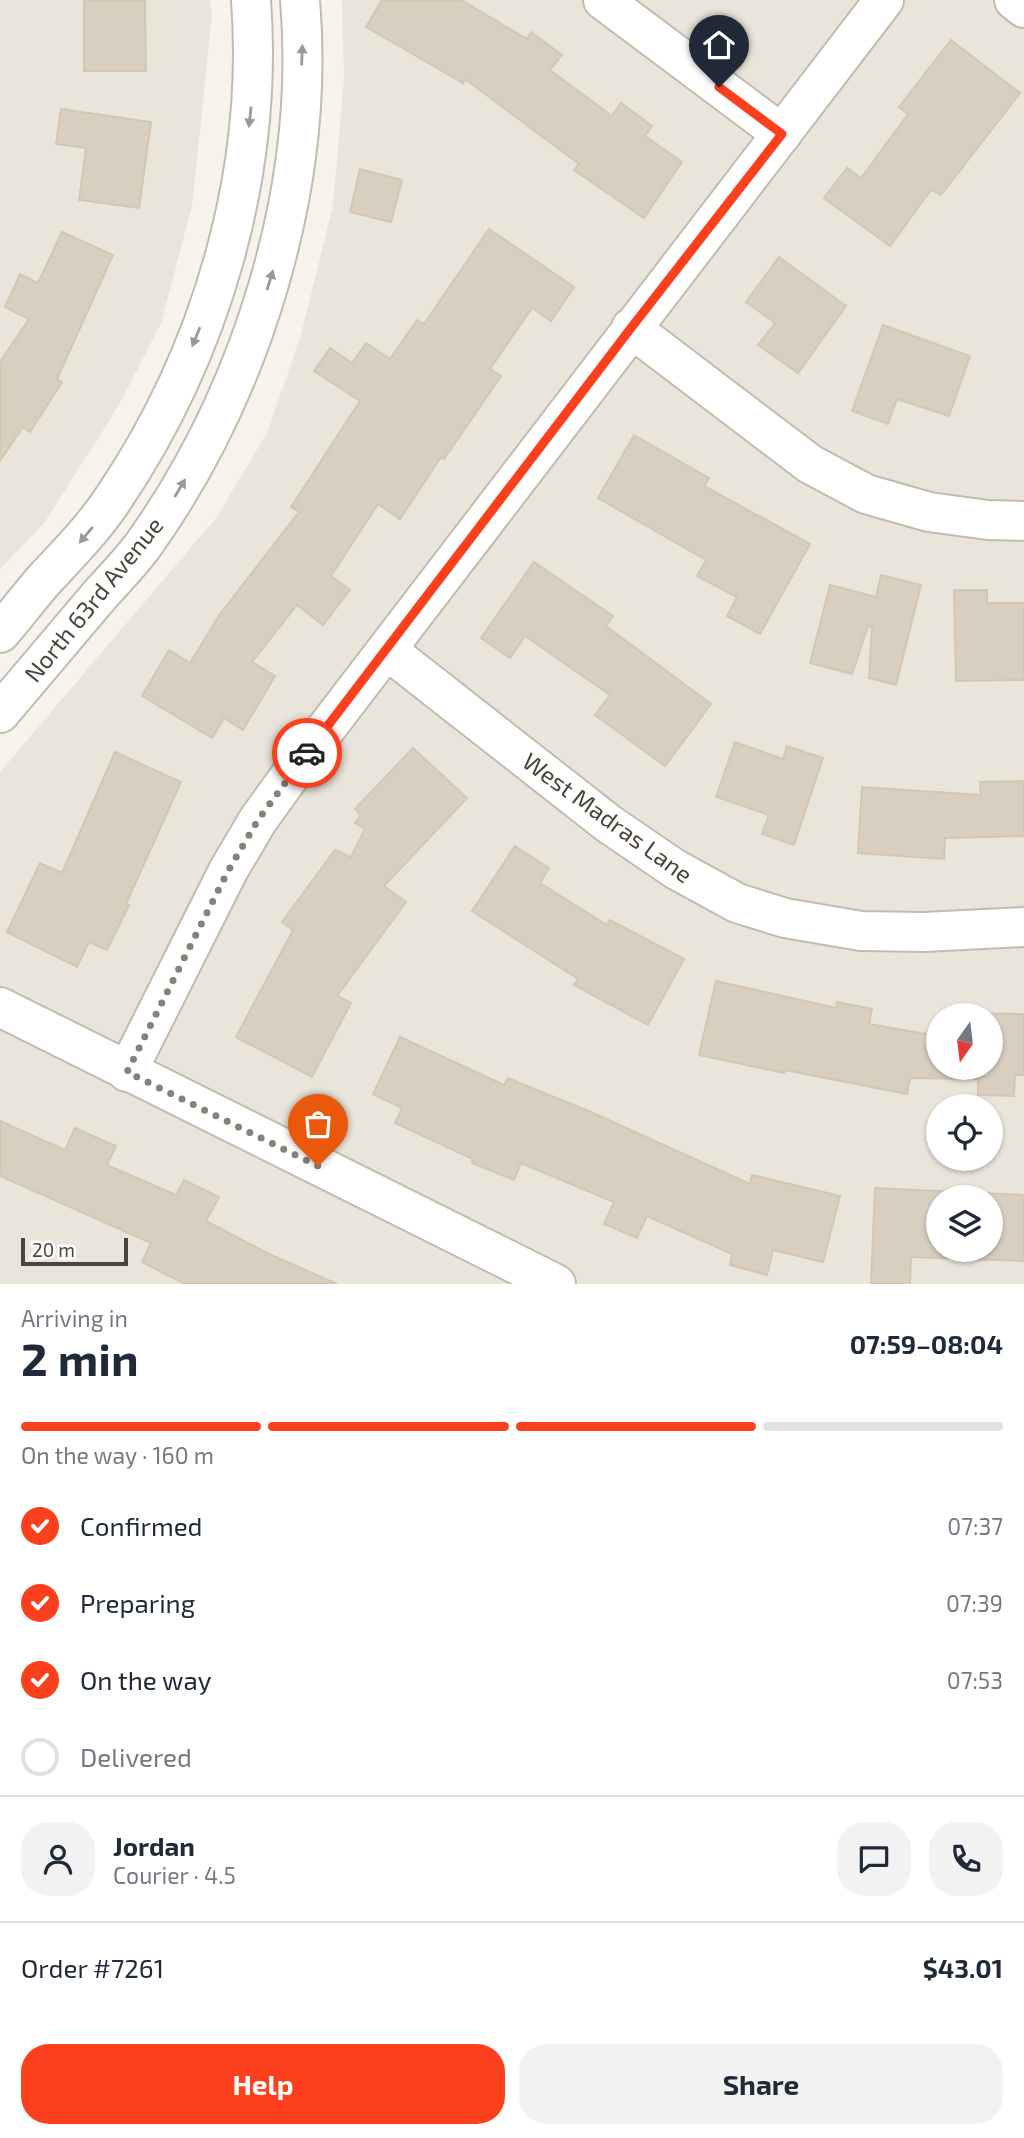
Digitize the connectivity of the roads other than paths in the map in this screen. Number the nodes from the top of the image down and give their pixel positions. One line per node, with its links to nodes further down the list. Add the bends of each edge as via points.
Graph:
1 (251, 0): 10 (street, North 63rd Avenue, one-way to 10, via 253,89 247,151 236,212 208,308 137,461 87,534)
2 (300, 0): 12 (street, North 63rd Avenue, one-way to 2, via 143,545 178,492 229,392 271,278 294,174 301,105)
3 (603, 0): 7 (street)
4 (884, 0): 7 (street)
5 (1014, 0): 6 (street)
6 (1024, 8)
7 (782, 134): 8 (street)
8 (631, 328): 9 (street, via 810,464 866,494 929,512); 11 (street)
9 (1024, 521)
10 (0, 633)
11 (387, 650): 13 (street, West Madras Lane, via 609,824 675,869 737,902 785,918 861,931); 15 (street, via 258,820)
12 (0, 713)
13 (1024, 927)
14 (0, 1007): 15 (street)
15 (127, 1072): 16 (street)
16 (556, 1284)

